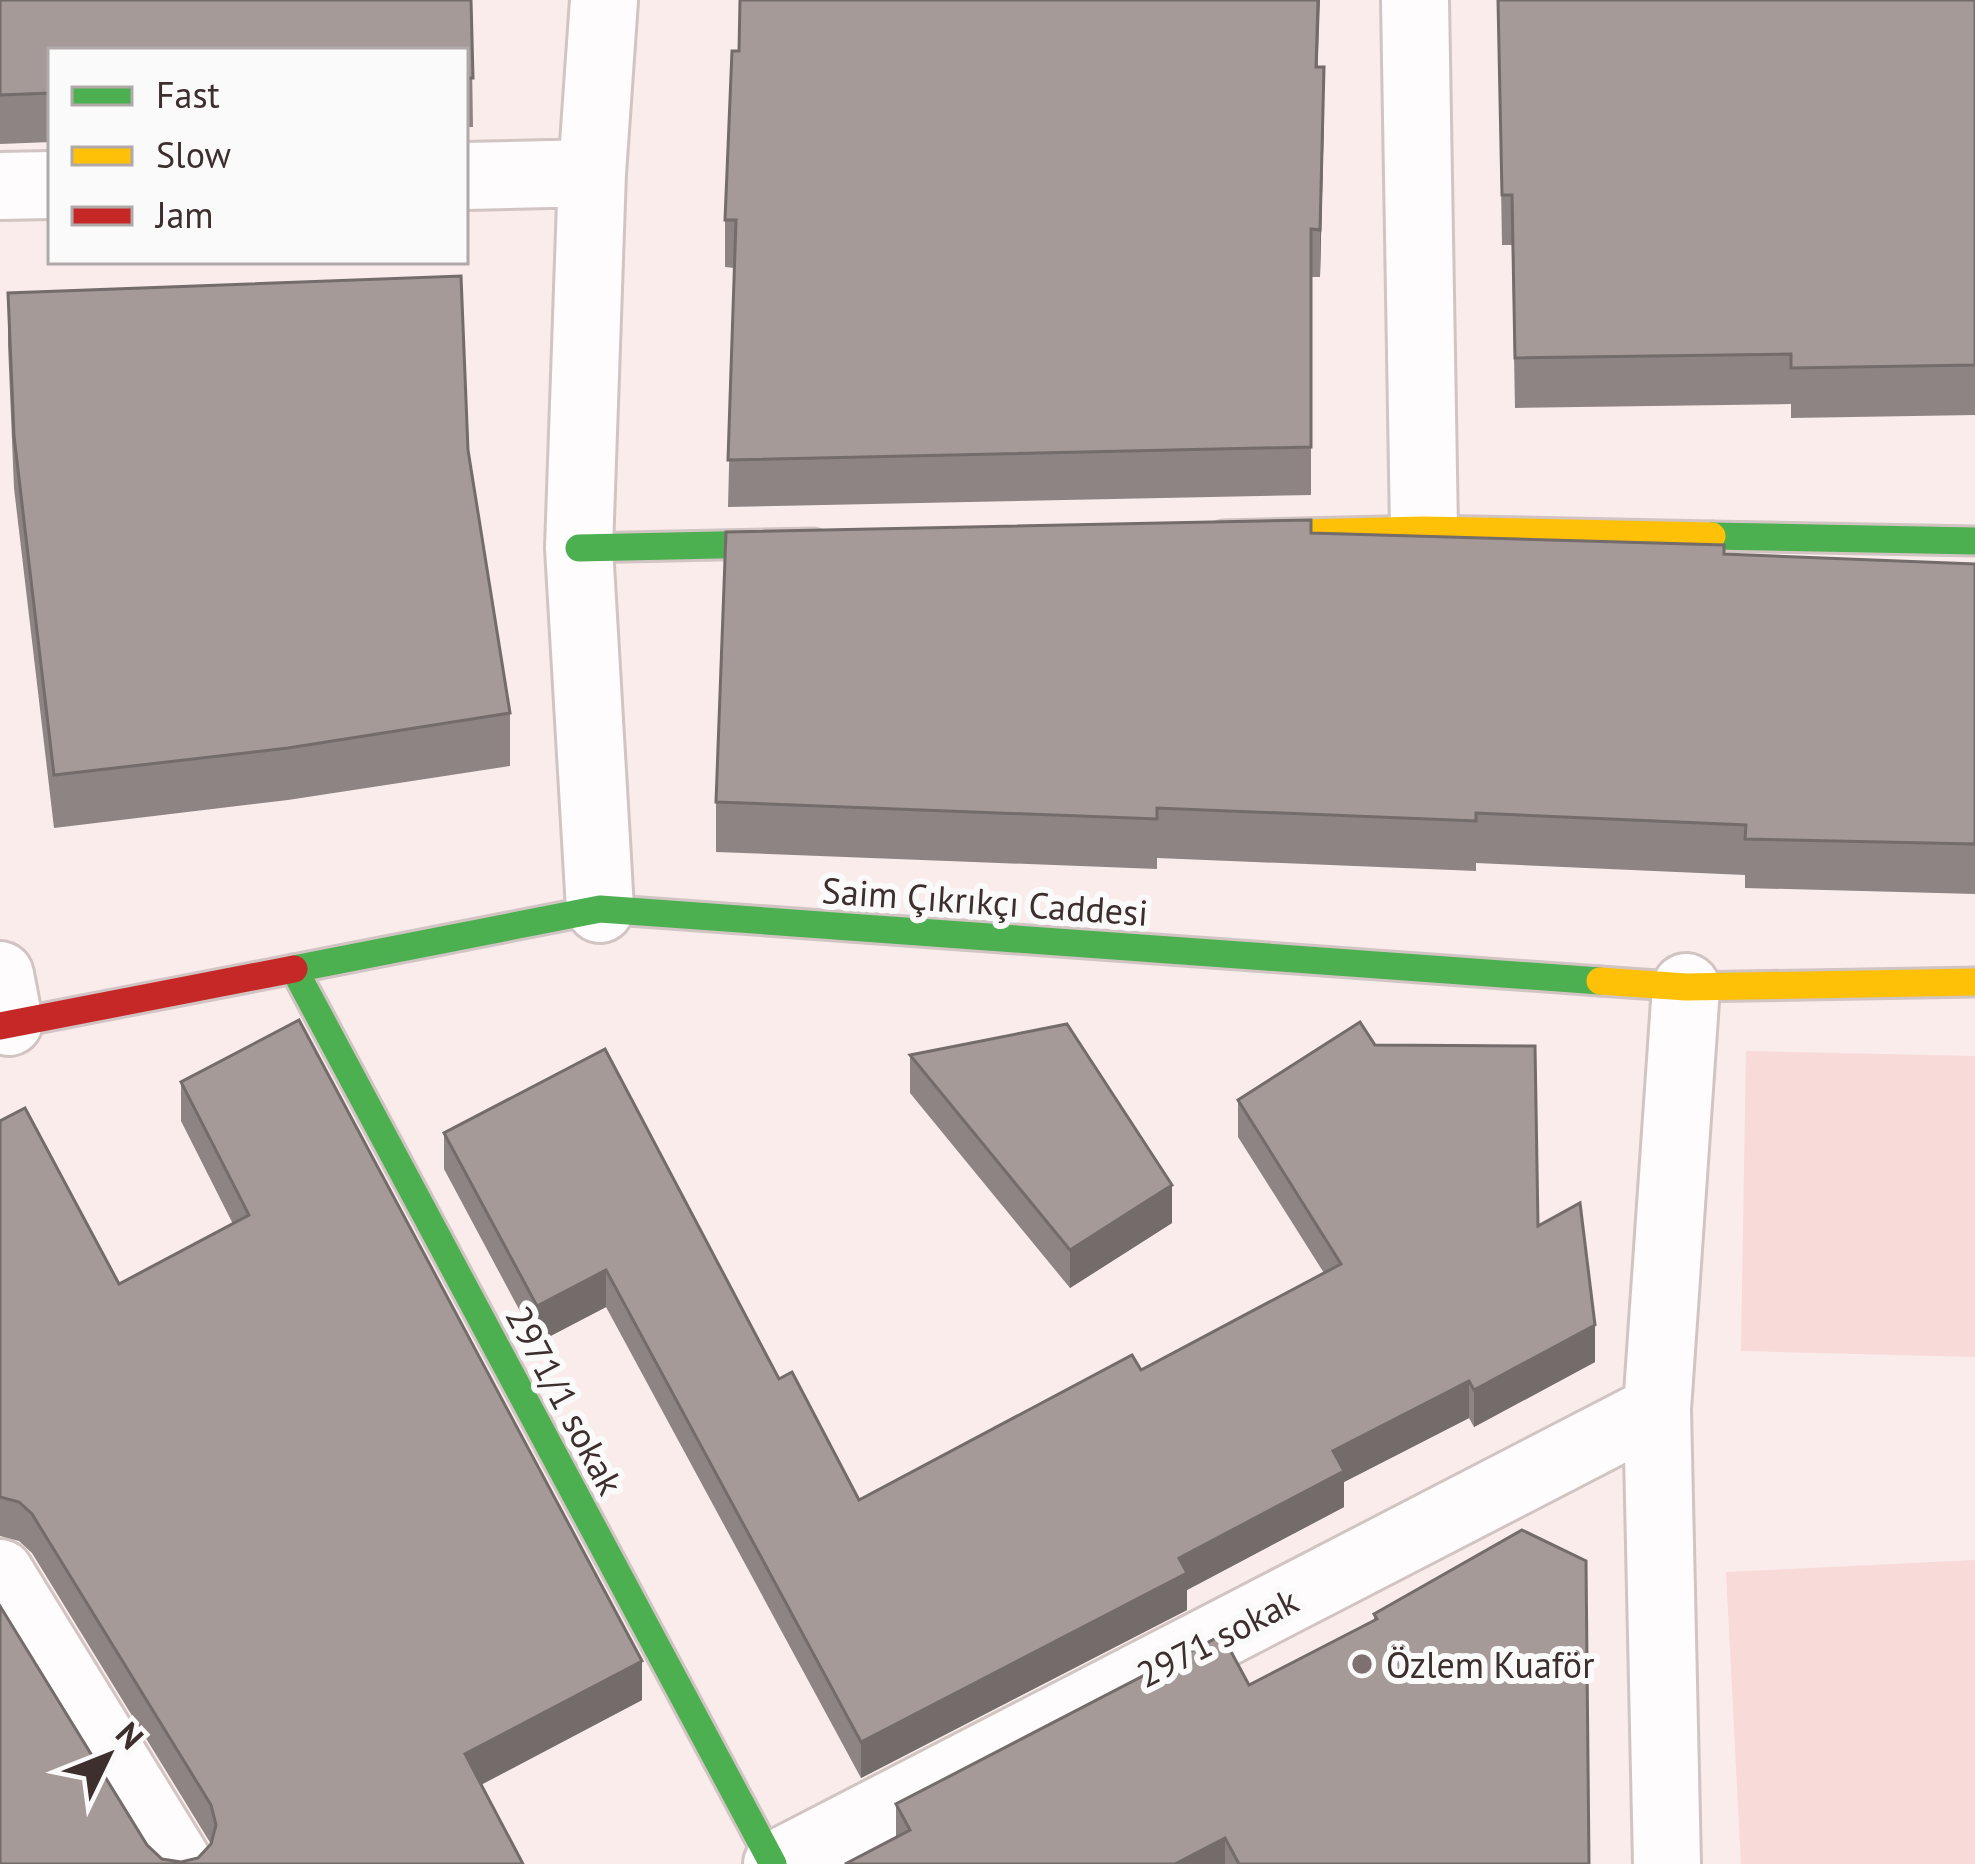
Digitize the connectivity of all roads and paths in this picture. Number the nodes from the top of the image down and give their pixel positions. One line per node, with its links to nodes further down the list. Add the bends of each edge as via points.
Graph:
1 (604, 0): 3 (street)
2 (1415, 0): 7 (street)
3 (592, 173): 4 (street); 11 (street)
4 (468, 176)
5 (48, 185): 6 (street)
6 (0, 186)
7 (1424, 530): 8 (street); 9 (street)
8 (1189, 535)
9 (1975, 541)
10 (837, 543): 11 (street)
11 (579, 548): 12 (street)
12 (600, 909): 13 (street, Saim Çıkrıkçı Caddesi); 15 (street, Saim Çıkrıkçı Caddesi)
13 (294, 969): 16 (street, Saim Çıkrıkçı Caddesi); 20 (street, 2971/1 sokak)
14 (1975, 982): 15 (street, Saim Çıkrıkçı Caddesi)
15 (1686, 988): 17 (street)
16 (3, 1008)
17 (1657, 1409): 20 (street, 2971 sokak); 21 (street)
18 (0, 1573): 19 (street)
19 (179, 1864)
20 (775, 1864)
21 (1667, 1864)

